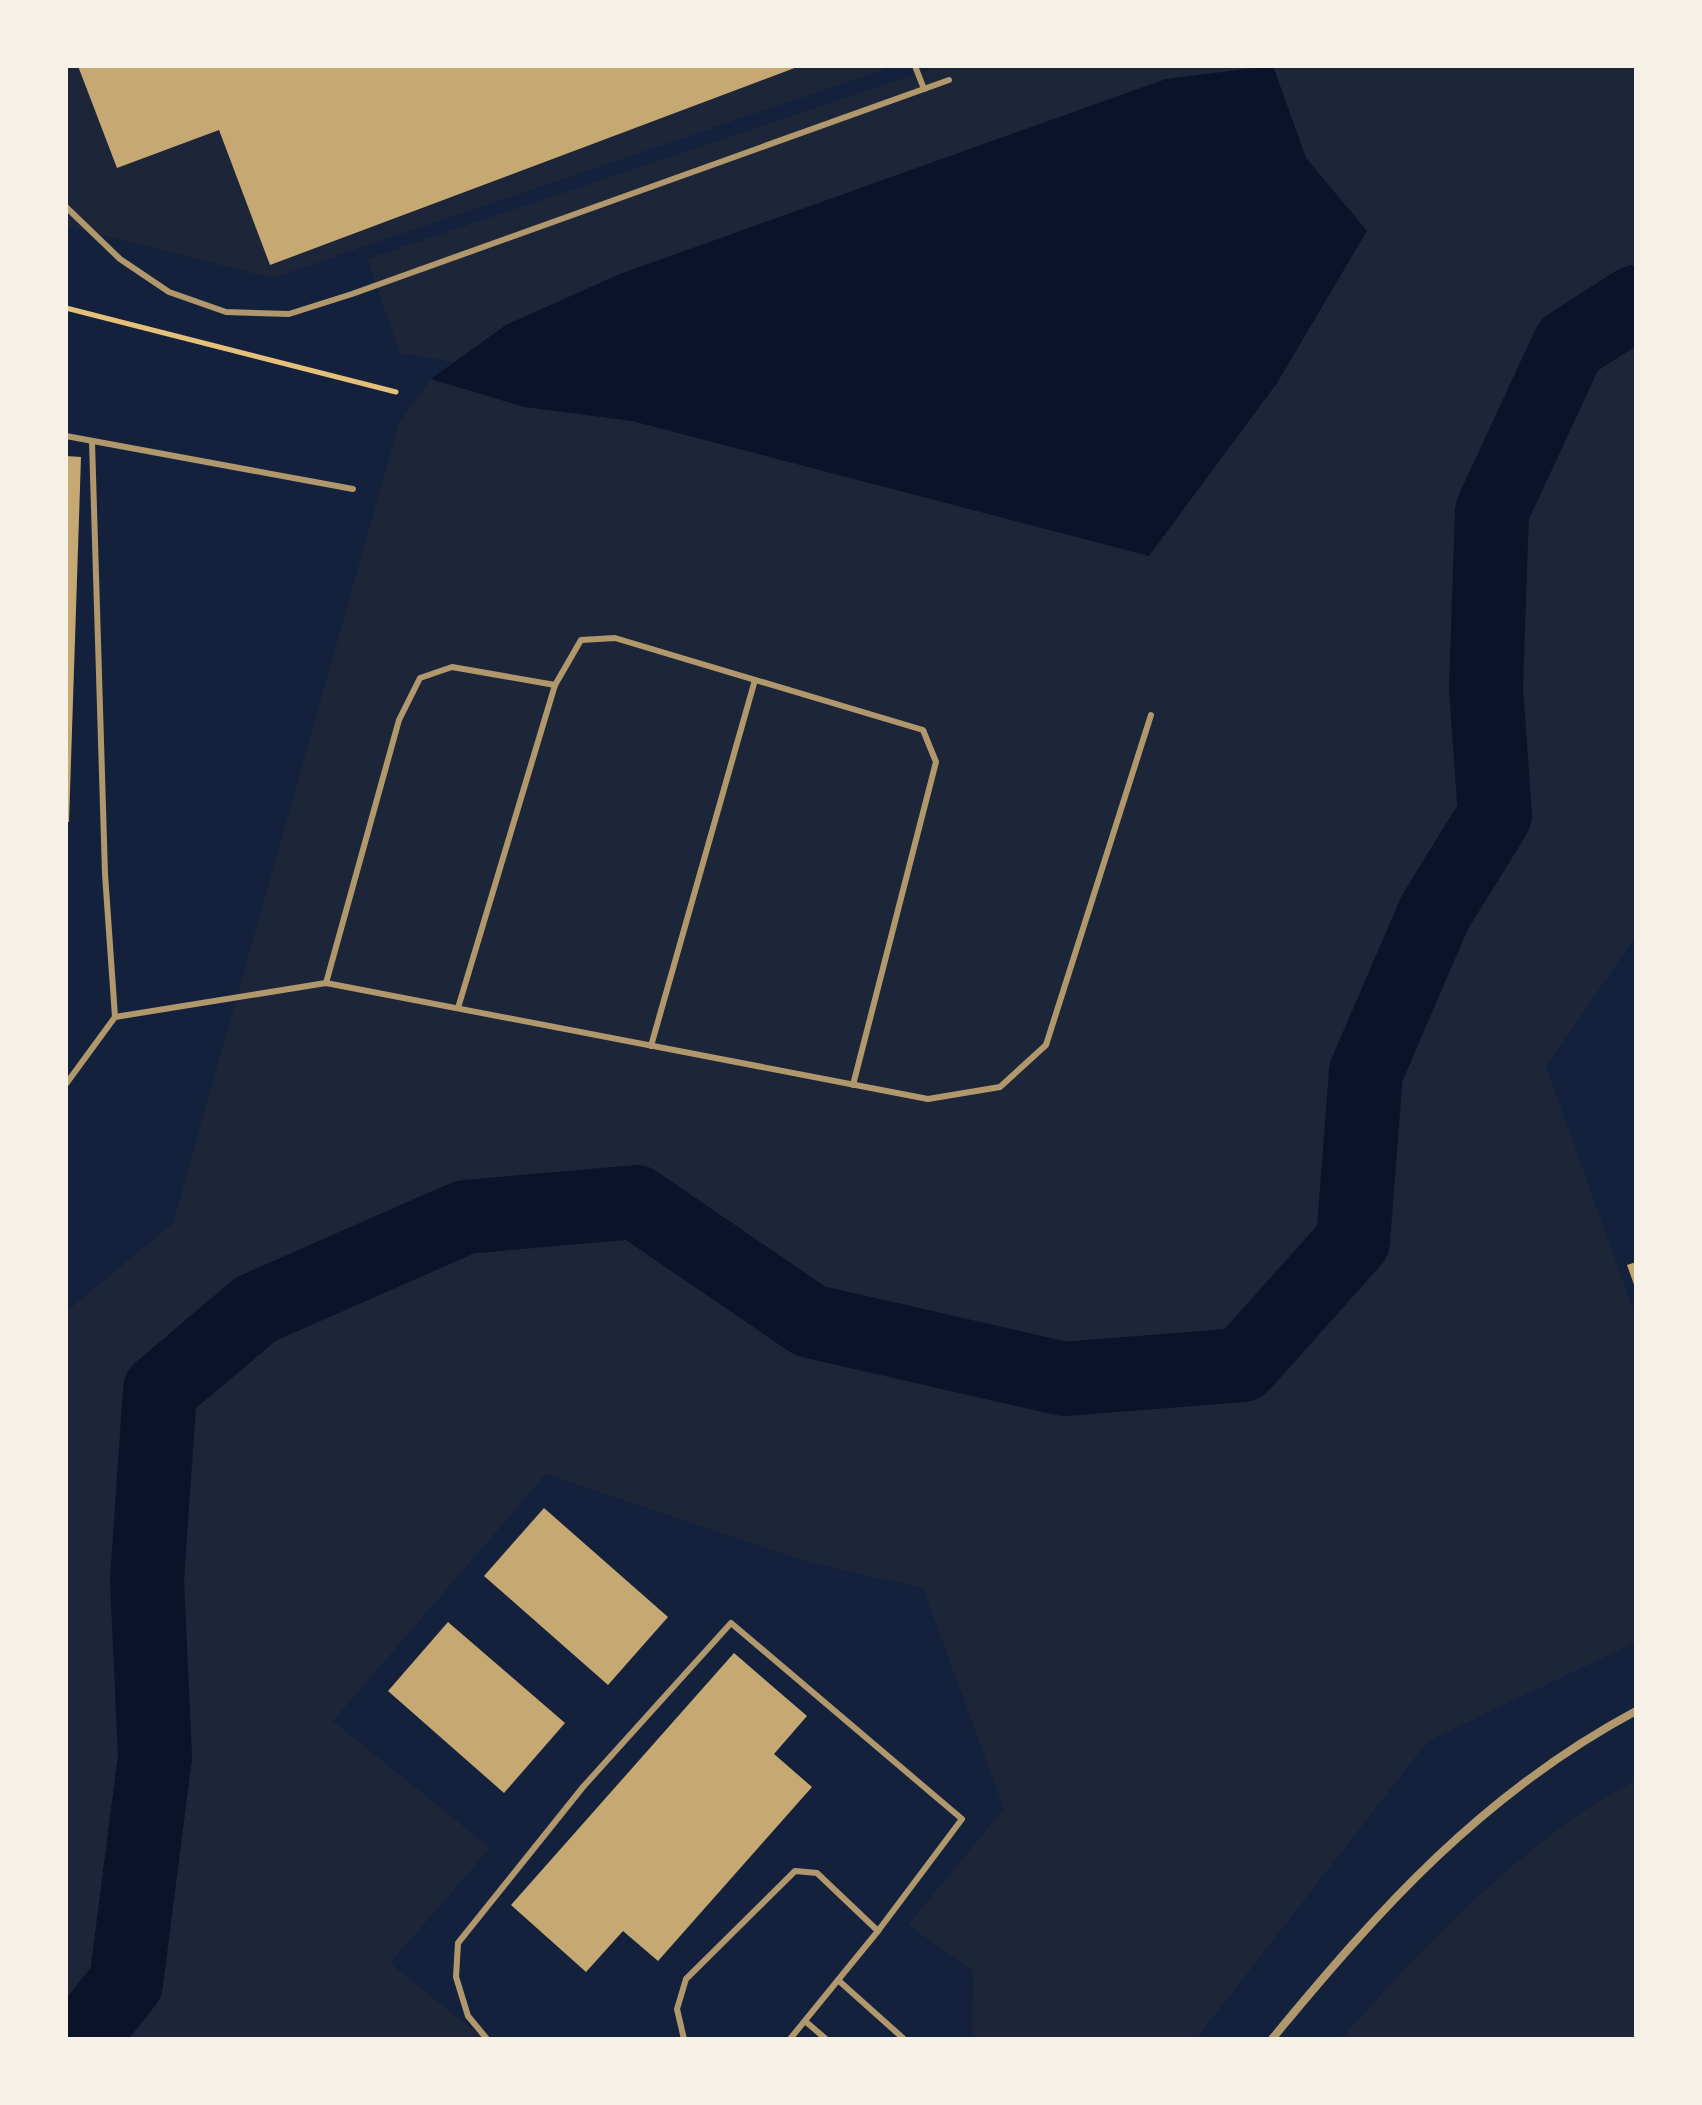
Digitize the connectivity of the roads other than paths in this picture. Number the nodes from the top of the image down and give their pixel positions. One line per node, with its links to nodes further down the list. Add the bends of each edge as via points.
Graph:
1 (915, 66): 3 (lane)
2 (949, 80): 3 (lane)
3 (924, 89): 4 (lane, via 289,314 226,312 169,292 120,259)
4 (66, 207)
5 (66, 436): 6 (lane)
6 (92, 442): 7 (lane); 13 (lane, via 105,874)
7 (353, 489)
8 (755, 680): 9 (lane, via 615,638 581,640); 14 (lane); 16 (lane, via 923,730 936,762)
9 (555, 685): 11 (lane, via 452,667 420,678 399,720); 12 (lane)
10 (1151, 715): 16 (lane, via 1046,1045 1000,1087 928,1099)
11 (326, 983): 12 (lane); 13 (lane)
12 (458, 1008): 14 (lane)
13 (115, 1017): 15 (lane)
14 (651, 1046): 16 (lane)
15 (66, 1084)
16 (853, 1085)
17 (1636, 1711): 26 (street, via 1542,1768 1459,1835 1374,1917)
18 (878, 1931): 19 (lane); 21 (lane, via 962,1819 731,1623 583,1787 458,1943 456,1977 468,2016); 22 (lane, via 817,1873 795,1871 686,1979 677,2009)
19 (838, 1980): 20 (lane); 25 (lane)
20 (805, 2021): 23 (lane); 24 (lane)
21 (487, 2039)
22 (684, 2039)
23 (790, 2039)
24 (826, 2039)
25 (904, 2039)
26 (1272, 2039)

